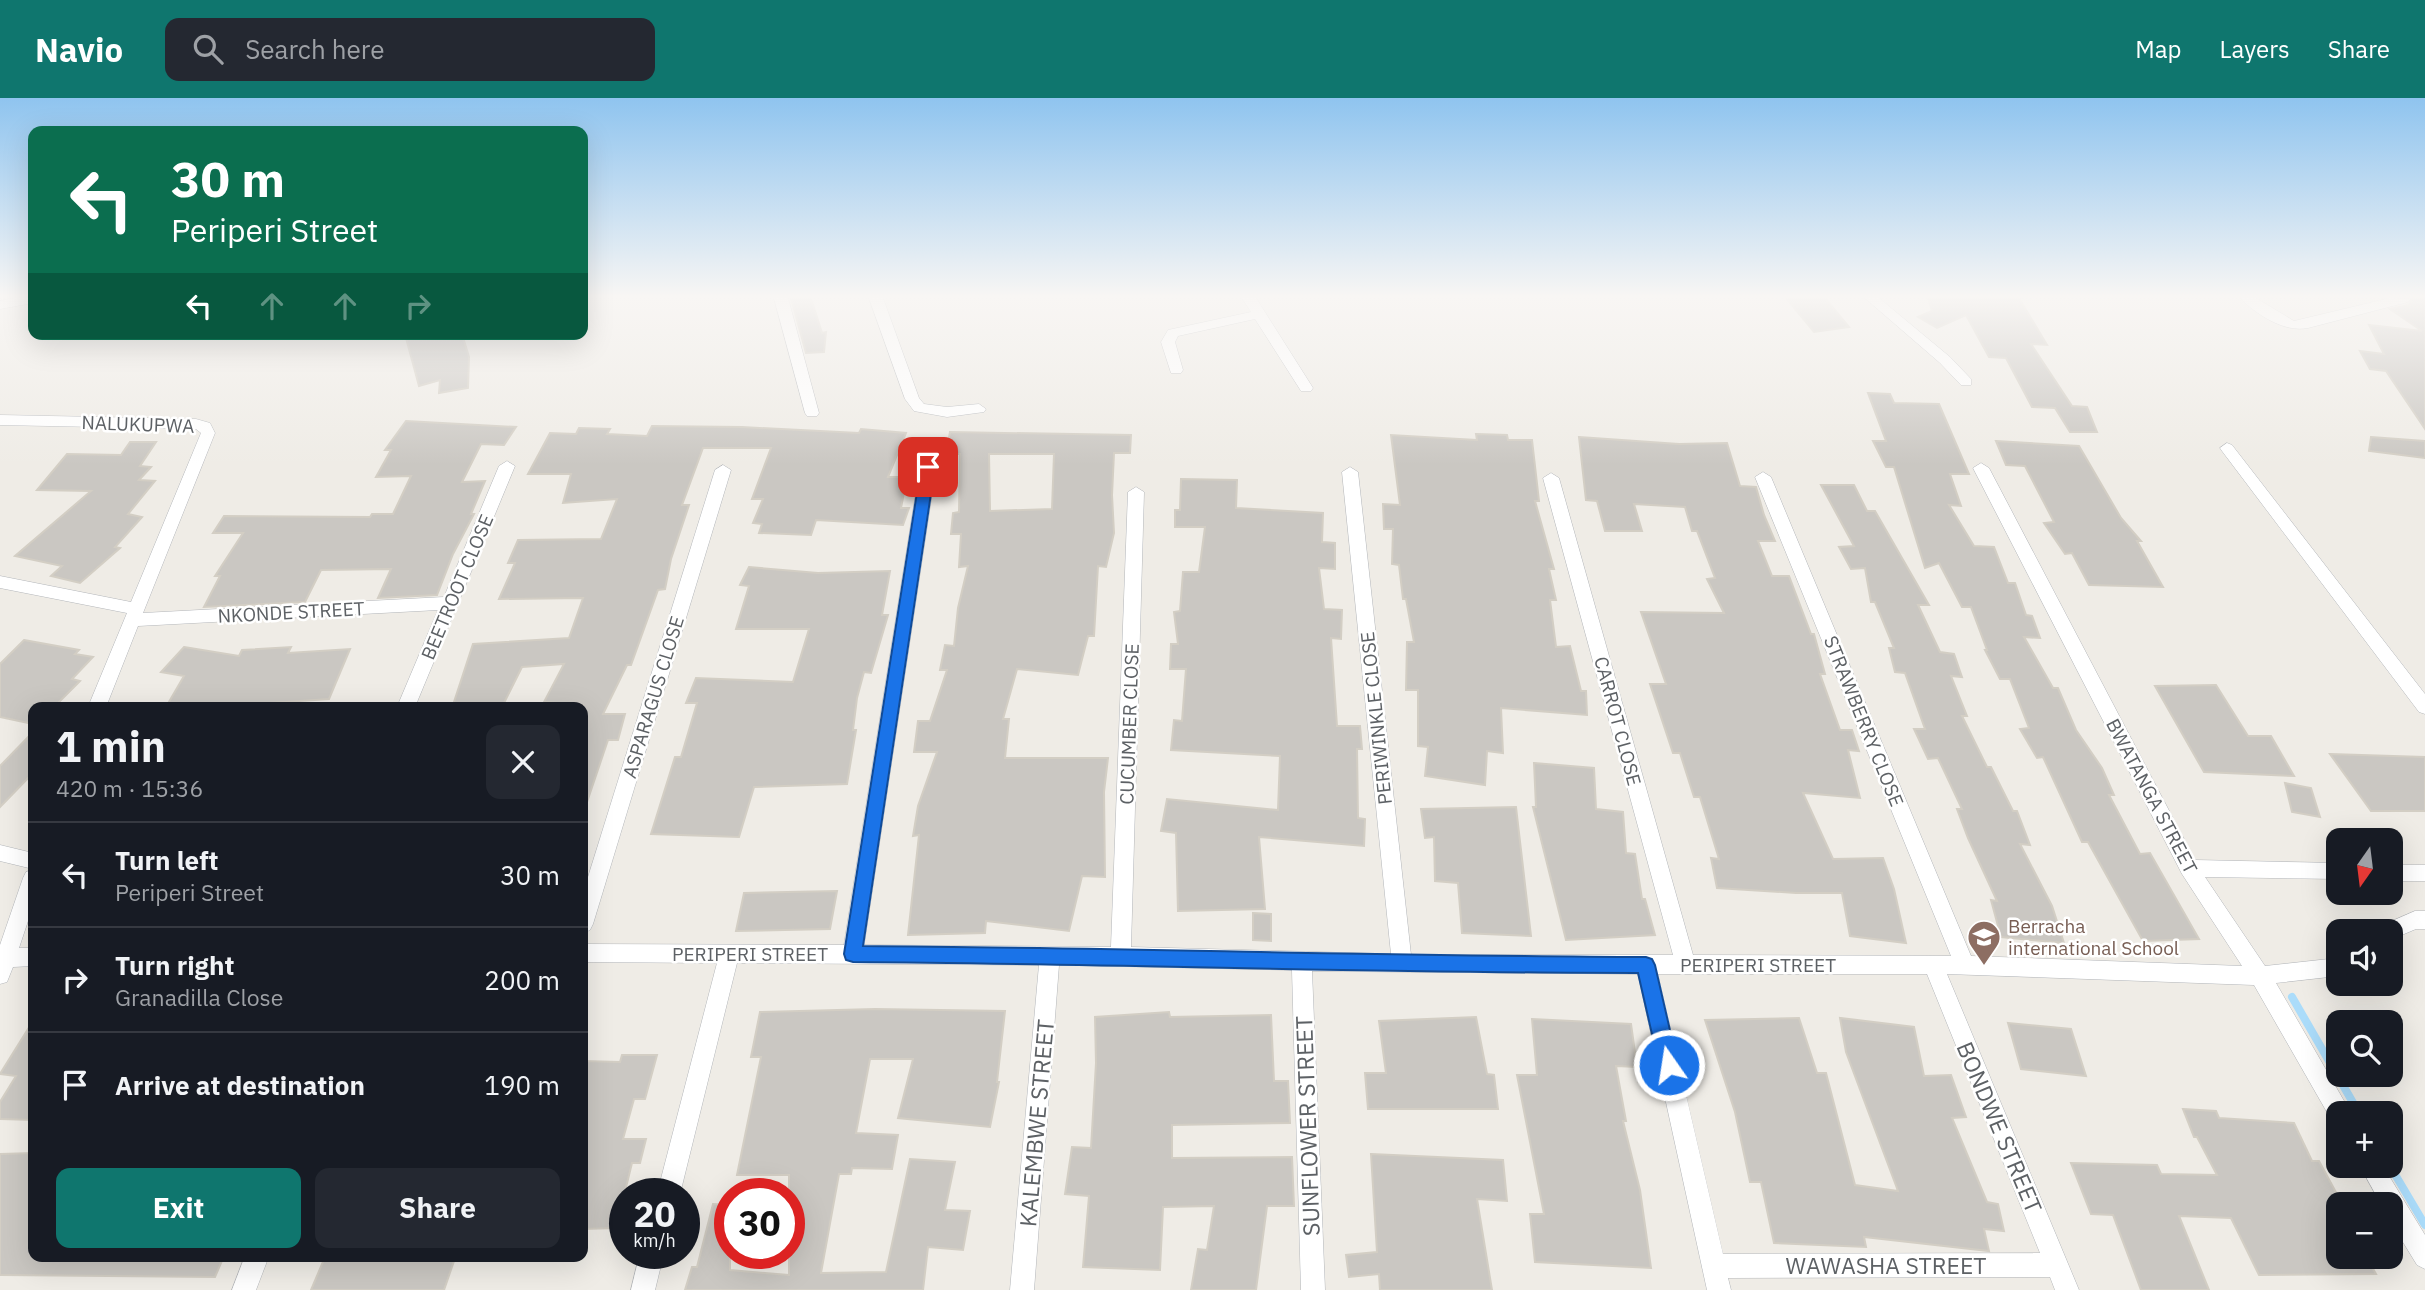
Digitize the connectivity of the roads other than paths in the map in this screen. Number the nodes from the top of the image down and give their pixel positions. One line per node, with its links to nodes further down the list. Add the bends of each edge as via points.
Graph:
1 (797, 354): 10 (street)
2 (896, 354): 9 (street, via 919,408 947,412)
3 (1171, 354): 6 (street)
4 (1284, 354): 8 (street)
5 (1937, 354): 7 (street)
6 (1176, 370)
7 (1966, 382)
8 (1306, 388)
9 (979, 409)
10 (812, 413)
11 (0, 420): 23 (street, NALUKUPWA, via 205,426 208,433)
12 (2227, 448): 26 (street)
13 (508, 466): 22 (street, BEETROOT CLOSE)
14 (928, 467): 38 (street)
15 (1981, 468): 29 (street, BWATANGA STREET)
16 (723, 470): 34 (street, ASPARAGUS CLOSE)
17 (1350, 472): 44 (street, PERIWINKLE CLOSE)
18 (1763, 477): 48 (street, STRAWBERRY CLOSE)
19 (1551, 478): 46 (street, CARROT CLOSE)
20 (1136, 492): 41 (street, CUCUMBER CLOSE)
21 (0, 582): 23 (street, NKONDE STREET)
22 (452, 603): 23 (street, NKONDE STREET); 25 (street, BEETROOT CLOSE)
23 (133, 615): 24 (street)
24 (99, 702)
25 (408, 702)
26 (2425, 707)
27 (0, 853): 28 (street)
28 (28, 860)
29 (2189, 868): 30 (street); 51 (street, BWATANGA STREET)
30 (2326, 872)
31 (2403, 873): 32 (street)
32 (2425, 873)
33 (28, 893): 49 (street)
34 (588, 908)
35 (2425, 920): 36 (street)
36 (2403, 925)
37 (588, 953): 39 (street, PERIPERI STREET)
38 (853, 954): 39 (street, PERIPERI STREET); 40 (street, PERIPERI STREET)
39 (729, 956): 53 (street)
40 (1050, 956): 41 (street, PERIPERI STREET); 62 (street, KALEMBWE STREET)
41 (1121, 956): 43 (street, PERIPERI STREET)
42 (28, 959): 49 (street)
43 (1302, 962): 44 (street, PERIPERI STREET); 63 (street, SUNFLOWER STREET)
44 (1402, 964): 45 (street, PERIPERI STREET)
45 (1646, 965): 46 (street, PERIPERI STREET); 58 (street)
46 (1686, 965): 47 (street, PERIPERI STREET)
47 (1933, 965): 48 (street, PERIPERI STREET); 57 (street, BONDWE STREET)
48 (1965, 965): 51 (street, PERIPERI STREET)
49 (4, 966)
50 (2326, 968): 51 (street, PERIPERI STREET)
51 (2260, 976): 52 (street, BWATANGA STREET)
52 (2333, 1101)
53 (672, 1178)
54 (2378, 1178): 55 (street)
55 (2425, 1257)
56 (255, 1262): 60 (street)
57 (2057, 1265): 58 (street, WAWASHA STREET); 65 (street, BONDWE STREET)
58 (1714, 1266): 64 (street)
59 (648, 1269): 61 (street)
60 (244, 1290)
61 (643, 1290)
62 (1021, 1290)
63 (1313, 1290)
64 (1719, 1290)
65 (2067, 1290)

